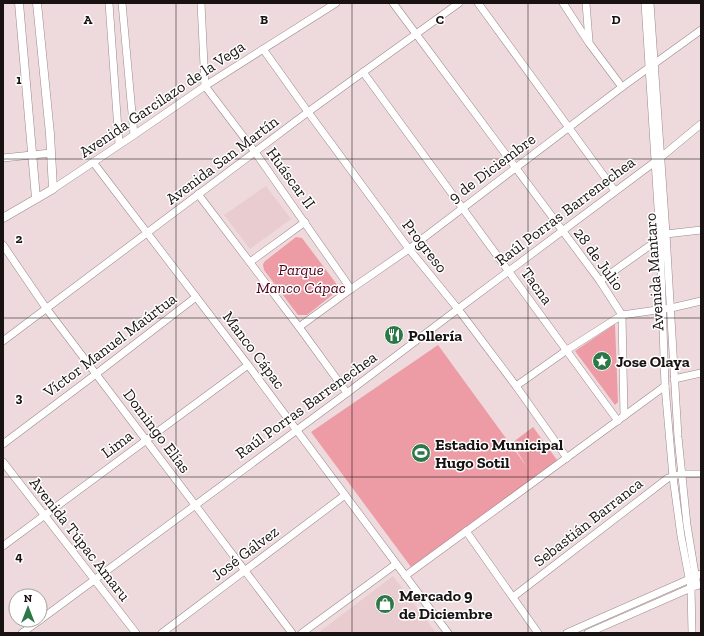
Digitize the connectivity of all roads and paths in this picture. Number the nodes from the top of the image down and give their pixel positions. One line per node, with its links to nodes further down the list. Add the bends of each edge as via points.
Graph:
1 (18, 3): 31 (street)
2 (37, 3): 30 (street)
3 (109, 3): 20 (street)
4 (122, 3): 18 (street)
5 (201, 3): 22 (street)
6 (336, 3): 17 (street, Avenida Garcilazo de la Vega)
7 (393, 3): 15 (street, 28 de Julio)
8 (459, 3): 15 (street, Avenida San Martín)
9 (478, 3): 26 (street)
10 (563, 3): 16 (street)
11 (586, 3): 16 (street)
12 (645, 3): 19 (street)
13 (650, 3): 19 (street)
14 (701, 30): 19 (street, 9 de Diciembre)
15 (416, 34): 21 (street, Avenida San Martín); 35 (street, 28 de Julio)
16 (589, 43): 23 (street)
17 (264, 49): 22 (street, Avenida Garcilazo de la Vega); 24 (street, Progreso)
18 (128, 64): 20 (street); 27 (street)
19 (651, 65): 23 (street, 9 de Diciembre); 33 (street)
20 (113, 66): 28 (street)
21 (363, 72): 24 (street, Avenida San Martín); 40 (street, Tacna)
22 (205, 86): 27 (street, Avenida Garcilazo de la Vega); 29 (street, Huáscar II)
23 (622, 87): 26 (street, 9 de Diciembre)
24 (308, 112): 29 (street, Avenida San Martín); 49 (street, Progreso)
25 (701, 124): 33 (street, Raúl Porras Barrenechea)
26 (569, 129): 35 (street, 9 de Diciembre); 37 (street)
27 (134, 135): 28 (street, Avenida Garcilazo de la Vega)
28 (119, 144): 34 (street, Avenida Garcilazo de la Vega)
29 (255, 152): 38 (street, Avenida San Martín); 42 (street, Huáscar II)
30 (51, 153): 31 (street); 36 (street)
31 (32, 155): 32 (street); 39 (street)
32 (3, 158)
33 (657, 160): 37 (street, Raúl Porras Barrenechea); 46 (street, Avenida Mantaro); 47 (street)
34 (93, 162): 36 (street, Avenida Garcilazo de la Vega); 45 (street, Manco Cápac)
35 (516, 168): 40 (street, 9 de Diciembre); 44 (street, 28 de Julio)
36 (53, 189): 39 (street, Avenida Garcilazo de la Vega)
37 (615, 191): 44 (street, Raúl Porras Barrenechea)
38 (198, 194): 45 (street, Avenida San Martín); 50 (street)
39 (36, 198): 41 (street, Avenida Garcilazo de la Vega)
40 (462, 208): 49 (street, 9 de Diciembre); 51 (street, Tacna)
41 (3, 218)
42 (305, 222): 50 (street); 53 (street, Huáscar II)
43 (701, 230): 46 (street)
44 (562, 232): 51 (street, Raúl Porras Barrenechea); 52 (street, 28 de Julio)
45 (148, 233): 54 (street, Manco Cápac); 56 (street, Avenida San Martín)
46 (666, 234): 47 (street); 57 (street, Avenida Mantaro)
47 (660, 239): 52 (street); 59 (street)
48 (3, 245): 56 (street, Domingo Elías)
49 (409, 249): 53 (street, 9 de Diciembre); 58 (street, Progreso)
50 (250, 262): 61 (street)
51 (508, 271): 58 (street, Raúl Porras Barrenechea); 63 (street, Tacna)
52 (600, 281): 60 (street, 28 de Julio)
53 (351, 289): 61 (street, 9 de Diciembre)
54 (196, 297): 64 (street, Manco Cápac); 66 (street, Víctor Manuel Maúrtua)
55 (701, 301): 57 (street)
56 (46, 308): 62 (street, Avenida San Martín); 66 (street, Domingo Elías)
57 (671, 308): 59 (street); 67 (street, Avenida Mantaro)
58 (458, 309): 68 (street, Progreso); 70 (street, Raúl Porras Barrenechea)
59 (663, 309): 60 (street); 69 (street)
60 (622, 315): 63 (street); 71 (street, 28 de Julio)
61 (299, 327): 70 (street)
62 (3, 341)
63 (566, 350): 68 (street); 72 (street, Tacna)
64 (248, 365): 73 (street, Manco Cápac); 74 (street, Lima)
65 (701, 373): 67 (street)
66 (96, 374): 74 (street, Domingo Elías); 75 (street, Víctor Manuel Maúrtua)
67 (674, 379): 78 (street, Avenida Mantaro)
68 (516, 386): 76 (street, Progreso)
69 (665, 386): 71 (street); 80 (street)
70 (348, 393): 73 (street, Raúl Porras Barrenechea)
71 (624, 416): 72 (street)
72 (618, 421): 76 (street)
73 (297, 430): 81 (street, Manco Cápac); 82 (street, Raúl Porras Barrenechea)
74 (146, 439): 82 (street, Domingo Elías); 83 (street, Lima)
75 (3, 444)
76 (567, 458): 84 (street)
77 (3, 462): 83 (street, Avenida Túpac Amaru)
78 (681, 474): 79 (street); 80 (street, Sebastián Barranca); 89 (street, Avenida Mantaro)
79 (701, 474)
80 (673, 477): 89 (street, via 681,536); 92 (street, Sebastián Barranca, via 668,478)
81 (345, 495): 86 (street, Manco Cápac); 87 (street, José Gálvez)
82 (196, 504): 87 (street, Domingo Elías); 90 (street, Raúl Porras Barrenechea)
83 (44, 516): 85 (street, Lima); 90 (street, Avenida Túpac Amaru)
84 (466, 531): 88 (street); 92 (street)
85 (3, 546)
86 (396, 564): 88 (street, Manco Cápac); 97 (street)
87 (246, 570): 95 (street, José Gálvez); 96 (street, Domingo Elías)
88 (405, 576): 98 (street, Manco Cápac)
89 (695, 577): 91 (street, Avenida Mantaro); 100 (street)
90 (94, 580): 93 (street, Raúl Porras Barrenechea); 94 (street, Avenida Túpac Amaru)
91 (696, 586): 101 (street); 102 (street, Avenida Mantaro)
92 (513, 597): 99 (street)
93 (48, 614)
94 (136, 633)
95 (162, 633)
96 (292, 633)
97 (302, 633)
98 (448, 633)
99 (538, 633)
100 (567, 633)
101 (588, 633)
102 (692, 633)

